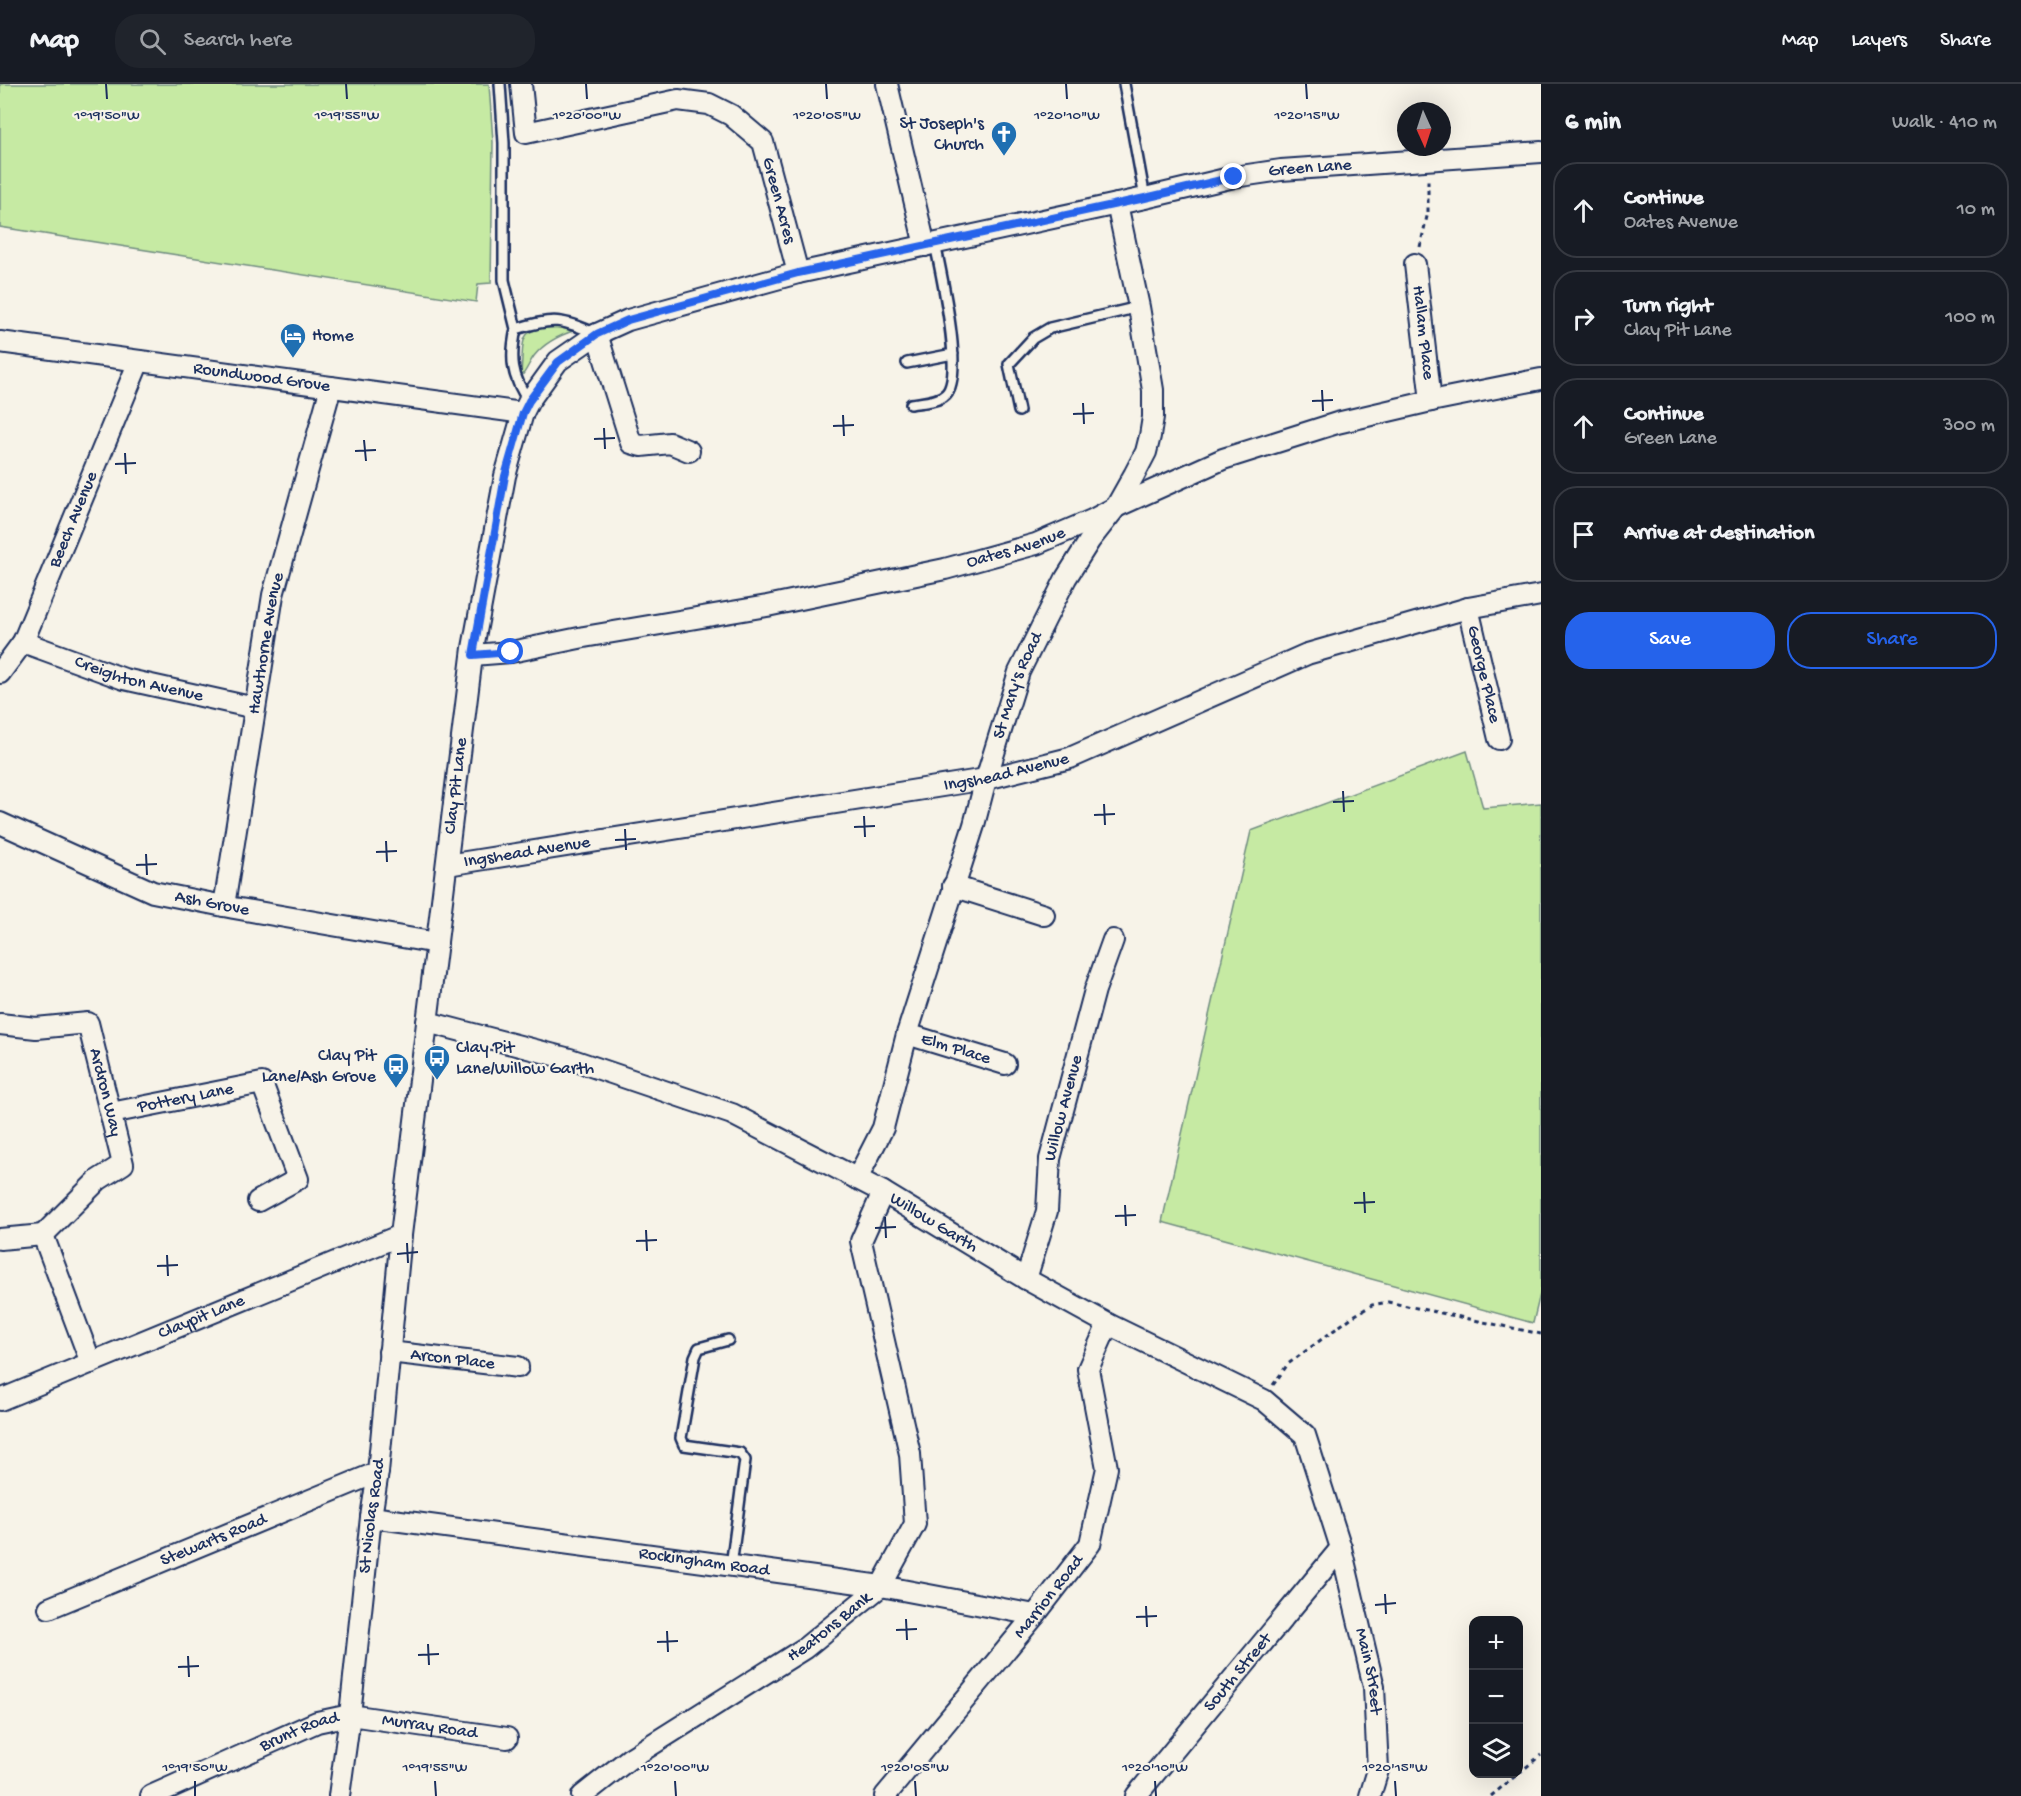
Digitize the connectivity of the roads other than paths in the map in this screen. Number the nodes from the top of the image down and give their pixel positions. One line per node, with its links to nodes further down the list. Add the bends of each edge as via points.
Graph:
1 (500, 84): 13 (lane, via 504,280)
2 (521, 84): 5 (street, Green Acres, via 526,133)
3 (887, 84): 9 (street)
4 (1124, 84): 7 (lane)
5 (677, 92): 11 (street, Green Acres, via 731,115 763,142)
6 (1541, 152): 7 (street, Green Lane, via 1281,170)
7 (1145, 198): 8 (street, Green Lane)
8 (1116, 204): 9 (street, Green Lane); 12 (street, St Mary's Road)
9 (930, 244): 11 (street, Green Lane); 16 (lane, via 947,306)
10 (1415, 264): 21 (street, Hallam Place)
11 (798, 273): 14 (street, Green Lane, via 628,320)
12 (1139, 307): 24 (lane, via 1050,328 1033,338 1009,364); 26 (street, St Mary's Road, via 1153,390 1153,417 1146,452)
13 (516, 329): 14 (lane, via 567,321); 23 (lane, via 515,374)
14 (597, 334): 23 (street, Green Lane, via 558,362); 25 (street, via 631,443 670,443)
15 (0, 342): 17 (street, Roundwood Grove)
16 (953, 354): 18 (lane); 22 (lane, via 948,393 938,400)
17 (139, 361): 20 (street, Roundwood Grove); 29 (street, Beech Avenue)
18 (907, 363)
19 (1541, 379): 21 (street, Oates Avenue)
20 (331, 387): 23 (street, Roundwood Grove); 32 (street, Hawthorne Avenue, via 273,595)
21 (1431, 401): 26 (street, Oates Avenue, via 1337,423 1223,459)
22 (911, 404)
23 (526, 407): 30 (street, Clay Pit Lane, via 505,476)
24 (1019, 411)
25 (688, 450)
26 (1116, 507): 30 (street, Oates Avenue, via 1036,544 945,569 767,606 511,652); 34 (street, St Mary's Road, via 1066,578 1019,672)
27 (1541, 595): 28 (street, Ingshead Avenue)
28 (1468, 608): 33 (street, George Place); 34 (street, Ingshead Avenue, via 1307,654 1070,758)
29 (23, 642): 31 (street, Beech Avenue); 32 (street, Creighton Avenue, via 124,679)
30 (473, 655): 36 (street, Clay Pit Lane)
31 (0, 673)
32 (255, 708): 38 (street, Hawthorne Avenue)
33 (1499, 738)
34 (986, 779): 36 (street, Ingshead Avenue); 37 (street, St Mary's Road)
35 (0, 823): 38 (street, Ash Grove, via 153,892)
36 (447, 865): 41 (street, Clay Pit Lane)
37 (953, 886): 39 (street); 44 (street, St Mary's Road)
38 (224, 906): 41 (street, Ash Grove)
39 (1044, 915)
40 (1113, 940): 53 (street, Willow Avenue, via 1095,990 1050,1159 1047,1211)
41 (437, 943): 42 (street, Clay Pit Lane)
42 (427, 1022): 47 (street, Willow Garth, via 570,1059 732,1114); 51 (street, Clay Pit Lane)
43 (0, 1024): 46 (street, Ardron Way, via 36,1028 88,1023)
44 (907, 1034): 45 (street, Elm Place); 47 (street, St Mary's Road, via 883,1128)
45 (1005, 1064)
46 (111, 1113): 49 (street, Pottery Lane, via 262,1083 298,1179); 50 (street, Ardron Way, via 123,1164 98,1180)
47 (857, 1179): 48 (street, Willow Garth)
48 (883, 1192): 53 (street, Willow Garth); 64 (street, Heatons Bank, via 861,1241 910,1454 915,1524)
49 (258, 1201)
50 (43, 1235): 52 (street); 57 (street)
51 (401, 1235): 56 (street, St Nicolas Road); 57 (street, Claypit Lane)
52 (0, 1239)
53 (1026, 1278): 54 (street, Willow Garth)
54 (1108, 1324): 62 (street, Willow Garth, via 1264,1400 1305,1435); 66 (street, Marrion Road, via 1088,1369 1107,1468 1090,1544)
55 (728, 1340): 63 (lane, via 699,1347 694,1357 681,1438 684,1445 740,1453 745,1460)
56 (389, 1352): 58 (street, Arcon Place); 60 (street, St Nicolas Road)
57 (91, 1363): 59 (street, Claypit Lane)
58 (518, 1367)
59 (0, 1400)
60 (378, 1472): 61 (street, St Nicolas Road); 65 (street, Stewarts Road)
61 (371, 1517): 63 (street, Rockingham Road); 67 (street, St Nicolas Road)
62 (1341, 1548): 73 (street, South Street); 74 (street, Main Street, via 1374,1687 1378,1770)
63 (731, 1566): 64 (street, Rockingham Road)
64 (881, 1586): 66 (street, Rockingham Road); 71 (street, Heatons Bank, via 805,1648 629,1759)
65 (49, 1608)
66 (1035, 1616): 72 (street, Marrion Road)
67 (350, 1714): 68 (street, Murray Road); 69 (street, Brunt Road, via 317,1722); 70 (street, St Nicolas Road)
68 (507, 1738)
69 (151, 1796)
70 (339, 1796)
71 (582, 1796)
72 (885, 1796)
73 (1136, 1796)
74 (1370, 1796)

